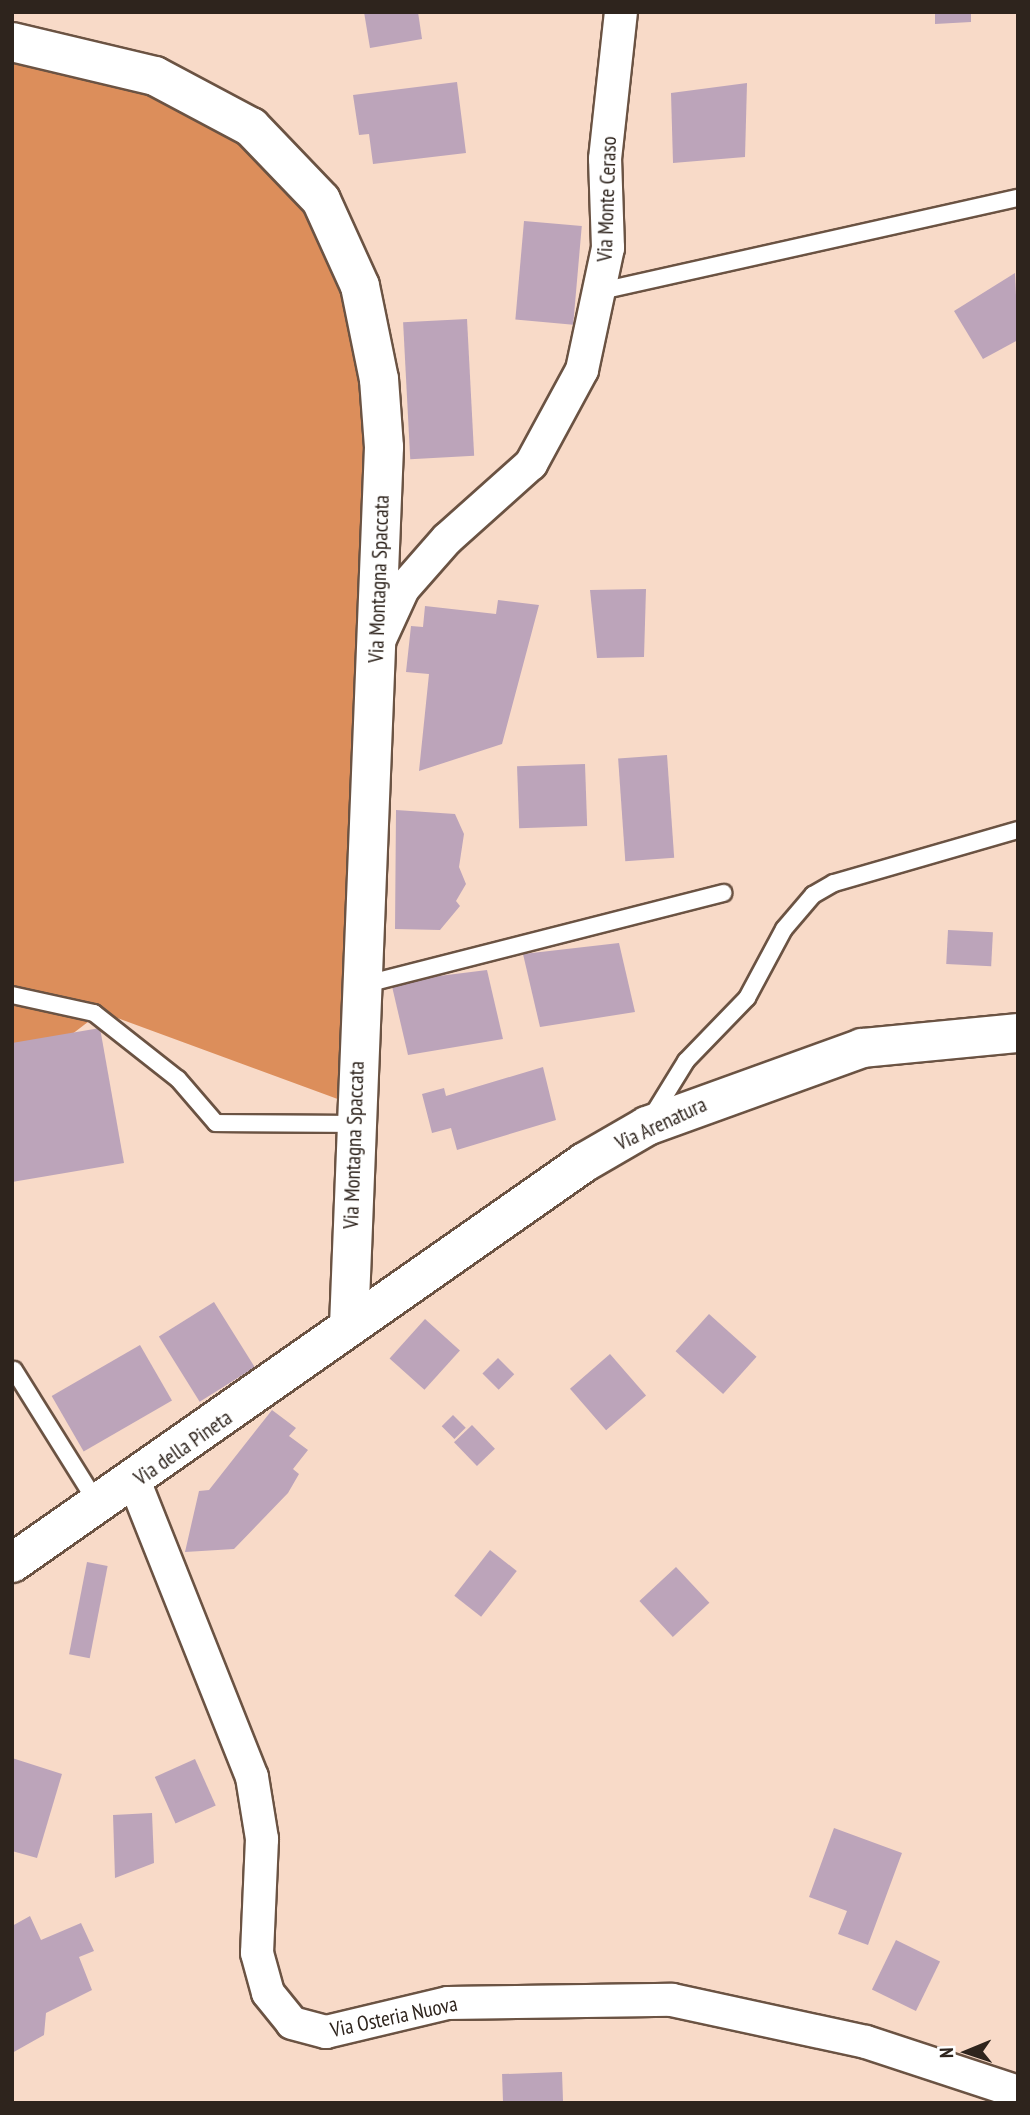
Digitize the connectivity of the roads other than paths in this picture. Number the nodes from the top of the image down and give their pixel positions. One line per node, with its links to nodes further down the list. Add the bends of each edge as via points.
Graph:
1 (621, 12): 4 (street, Via Monte Ceraso, via 605,159 608,248)
2 (12, 42): 5 (street, Via Montagna Spaccata, via 144,73 198,94 276,148 321,200 358,278 379,379 384,447)
3 (1018, 198): 4 (lane)
4 (601, 291): 5 (street, Via Monte Ceraso, via 582,370 559,420 531,464 447,539 403,589)
5 (376, 647): 8 (street, Via Montagna Spaccata)
6 (1018, 830): 12 (lane, via 834,883 813,895 784,929 747,998 686,1061)
7 (723, 893): 8 (lane)
8 (360, 985): 11 (street, Via Montagna Spaccata)
9 (12, 995): 11 (lane, via 94,1013 178,1079 216,1123)
10 (1018, 1034): 12 (street, Via Arenatura, via 862,1048)
11 (354, 1124): 13 (street, Via Montagna Spaccata)
12 (647, 1126): 13 (street, Via Arenatura)
13 (349, 1326): 15 (street, Via della Pineta)
14 (14, 1370): 16 (lane)
15 (135, 1483): 16 (street, Via della Pineta); 18 (street, Via Osteria Nuova, via 252,1777 261,1827 257,1953 268,1993 292,2023 326,2032 448,2003 672,2000 866,2042)
16 (98, 1505): 17 (street, Via della Pineta)
17 (12, 1563)
18 (1018, 2092)

